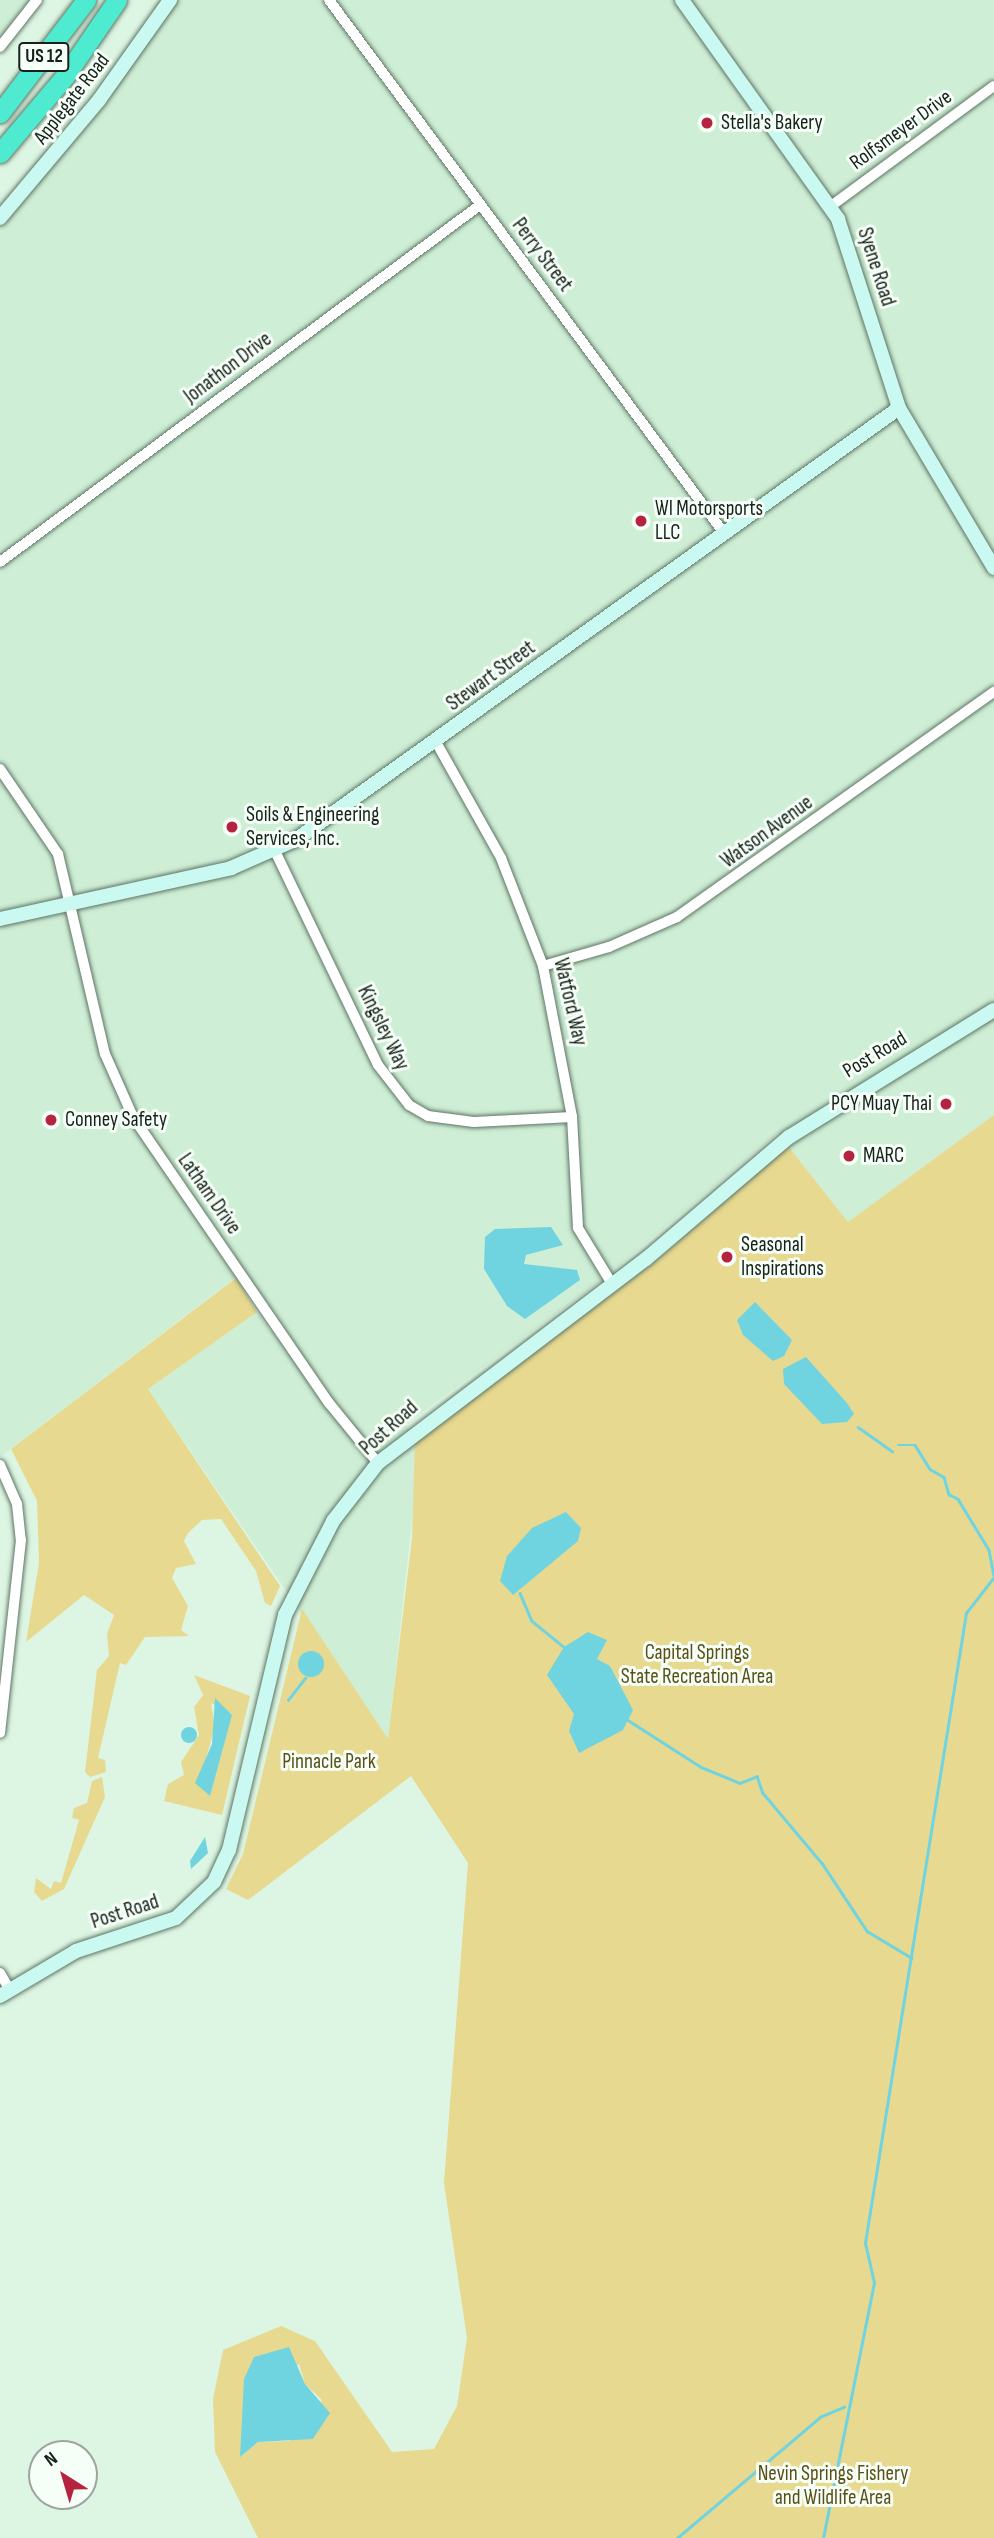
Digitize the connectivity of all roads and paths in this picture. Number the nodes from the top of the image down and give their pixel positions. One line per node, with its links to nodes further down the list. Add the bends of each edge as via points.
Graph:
1 (37, 0): 8 (street)
2 (86, 0): 11 (highway, US 12)
3 (117, 0): 9 (highway, US 12)
4 (122, 0): 9 (highway)
5 (170, 0): 15 (street, Applegate Road, via 99,100)
6 (328, 0): 13 (street, Perry Street)
7 (682, 0): 14 (street, Syene Road)
8 (0, 47)
9 (65, 76): 12 (highway, US 12)
10 (994, 86): 14 (street, Rolfsmeyer Drive)
11 (0, 113)
12 (0, 153)
13 (480, 205): 17 (street, Perry Street); 18 (street, Jonathon Drive)
14 (831, 205): 16 (street, Syene Road)
15 (0, 218)
16 (899, 408): 17 (street, Stewart Street); 19 (street, Syene Road)
17 (723, 533): 21 (street, Stewart Street)
18 (0, 562)
19 (994, 568)
20 (994, 692): 26 (street, Watson Avenue, via 677,917 609,947)
21 (436, 742): 23 (street, Stewart Street); 26 (street, Watford Way, via 501,858)
22 (0, 769): 24 (street, Latham Drive, via 58,853)
23 (275, 851): 24 (street, Stewart Street, via 231,868); 28 (street, Kingsley Way, via 378,1065 409,1105 428,1116 474,1122)
24 (73, 903): 25 (street, Stewart Street); 30 (street, Latham Drive, via 105,1054 133,1117 329,1403)
25 (0, 919)
26 (543, 965): 28 (street, Watford Way)
27 (994, 1010): 29 (street, Post Road, via 789,1137)
28 (572, 1117): 29 (street, Watford Way, via 578,1228)
29 (612, 1284): 30 (street, Post Road)
30 (378, 1463): 35 (street, Post Road, via 333,1521 285,1615 229,1850 214,1882 176,1918 76,1951)
31 (0, 1465): 32 (street, via 11,1482 21,1532)
32 (1, 1694): 33 (street)
33 (0, 1733)
34 (0, 1973): 35 (street)
35 (5, 1993)

